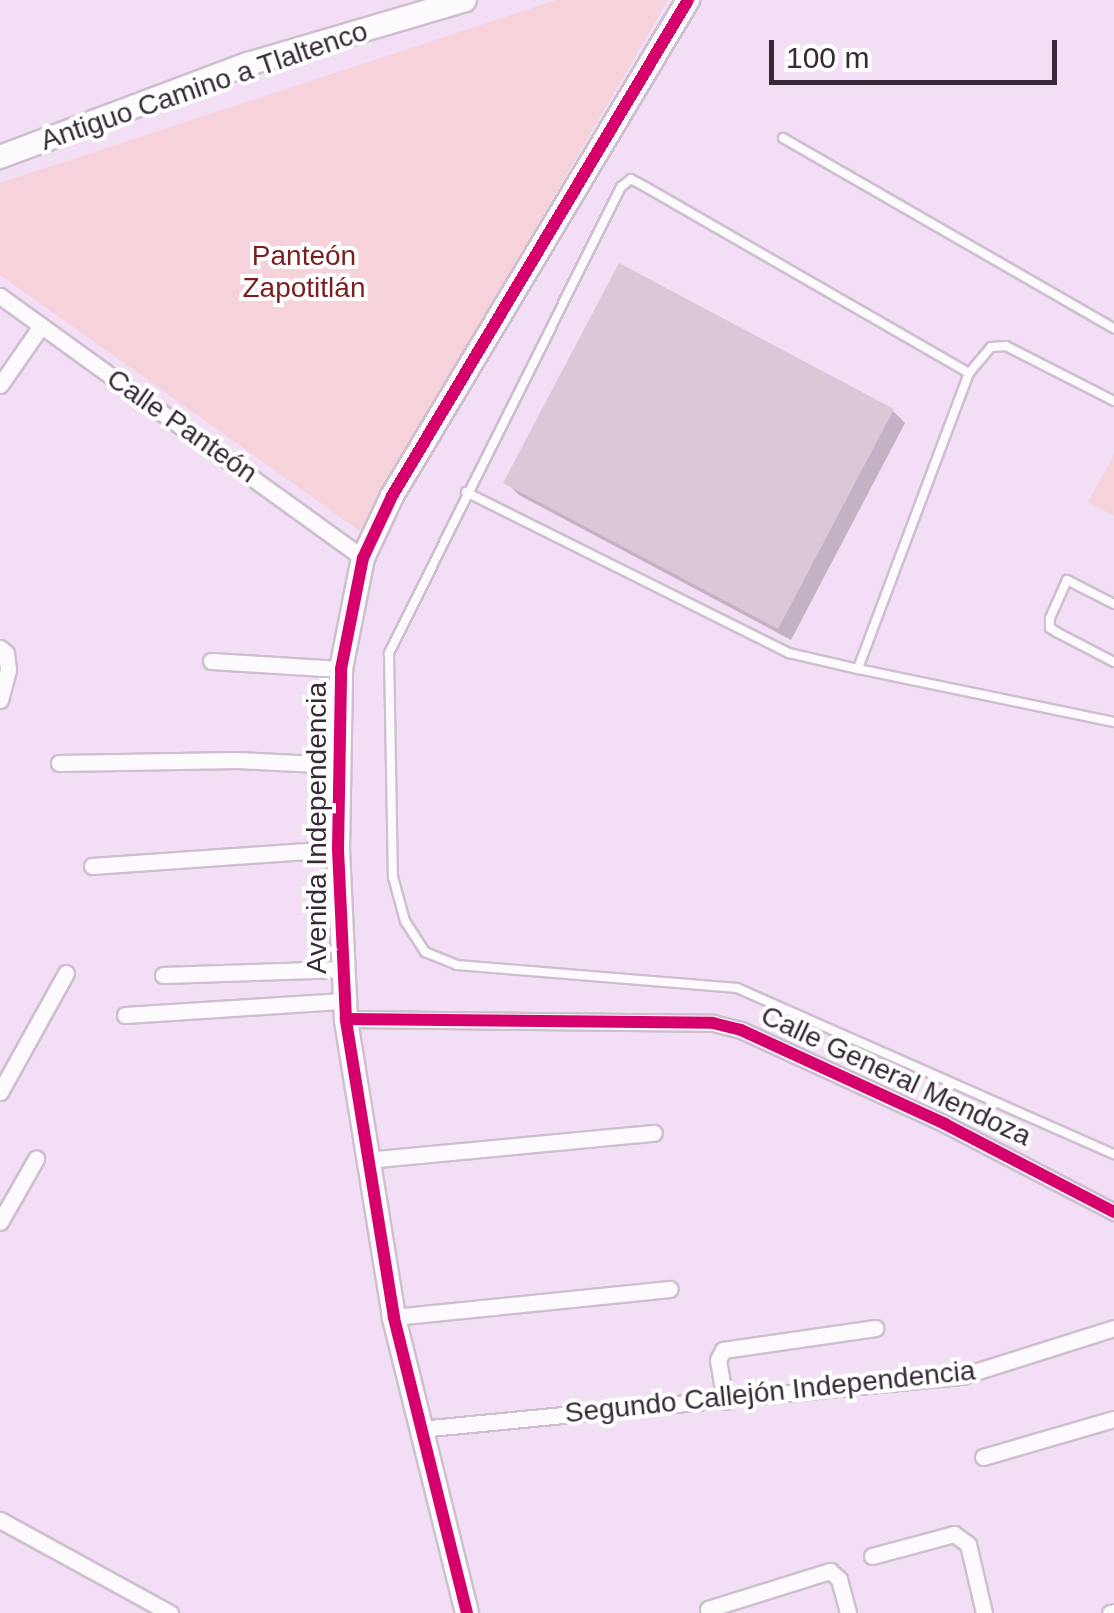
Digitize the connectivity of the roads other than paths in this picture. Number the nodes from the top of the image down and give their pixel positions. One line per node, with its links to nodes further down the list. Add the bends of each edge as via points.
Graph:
1 (466, 0): 4 (street, Antiguo Camino a Tlaltenco, via 248,64)
2 (688, 0): 12 (street, Avenida Independencia, via 392,496)
3 (783, 138): 7 (lane)
4 (0, 158)
5 (0, 296): 6 (street, Calle Panteón)
6 (41, 326): 9 (street); 12 (street, Calle Panteón)
7 (1114, 328)
8 (969, 373): 10 (lane, via 991,348 1006,346); 11 (lane, via 631,179 621,186); 18 (lane)
9 (0, 385)
10 (1114, 402)
11 (466, 492): 18 (lane, via 789,653); 32 (lane, via 390,653 393,877 405,921 425,952 457,965 737,988)
12 (363, 558): 17 (street, Avenida Independencia)
13 (1114, 604): 16 (lane, via 1067,580 1050,628)
14 (0, 648): 19 (street, via 8,670)
15 (212, 661): 17 (street)
16 (1114, 662)
17 (342, 669): 22 (street, Avenida Independencia)
18 (858, 669): 20 (lane)
19 (0, 700)
20 (1114, 722)
21 (60, 763): 22 (street)
22 (338, 765): 23 (street, Avenida Independencia)
23 (338, 849): 24 (street); 25 (street, Avenida Independencia)
24 (92, 866)
25 (342, 969): 27 (street); 28 (street, Avenida Independencia)
26 (66, 973): 30 (street)
27 (163, 975)
28 (345, 1010): 29 (street, Calle General Mendoza); 34 (street, Avenida Independencia); 35 (street, Calle General Mendoza, via 713,1023 740,1030 945,1124)
29 (125, 1016)
30 (0, 1092)
31 (654, 1132): 34 (street)
32 (1114, 1154)
33 (36, 1159): 36 (street)
34 (366, 1160): 38 (street, Avenida Independencia)
35 (1114, 1212)
36 (0, 1222)
37 (670, 1289): 38 (street)
38 (394, 1317): 43 (street, Avenida Independencia)
39 (875, 1328): 41 (street, via 723,1350 718,1360)
40 (1114, 1328): 41 (street, Segundo Callejón Independencia, via 962,1376)
41 (726, 1401): 43 (street, Segundo Callejón Independencia)
42 (1114, 1420): 44 (street)
43 (420, 1429): 50 (street, Avenida Independencia)
44 (983, 1457)
45 (5, 1523): 46 (street); 49 (street)
46 (0, 1542)
47 (872, 1556): 52 (street, via 954,1534 968,1544)
48 (708, 1609): 51 (street, via 830,1572 839,1579)
49 (170, 1613)
50 (467, 1613)
51 (848, 1613)
52 (984, 1613)

